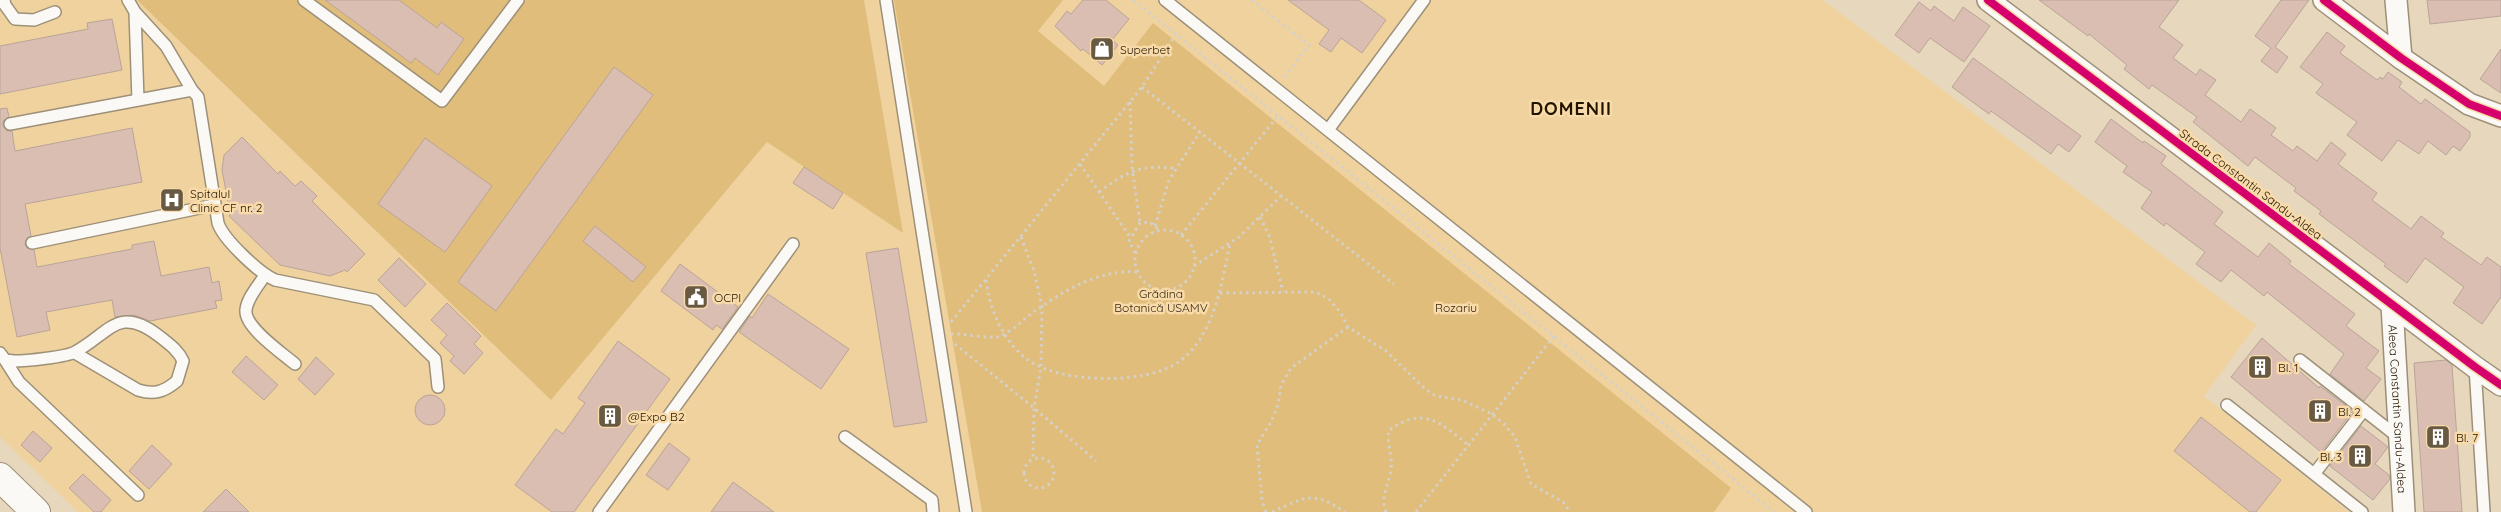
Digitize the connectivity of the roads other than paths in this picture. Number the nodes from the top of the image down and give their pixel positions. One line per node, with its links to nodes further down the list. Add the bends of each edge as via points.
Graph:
1 (4, 0): 11 (lane, via 15,19 34,20)
2 (128, 0): 12 (lane)
3 (304, 0): 4 (lane, via 442,101)
4 (518, 0)
5 (886, 0): 41 (lane)
6 (1165, 0): 18 (lane)
7 (1424, 0): 18 (lane)
8 (1988, 0): 23 (street, Strada Constantin Sandu-Aldea)
9 (2324, 0): 13 (street)
10 (2396, 0): 13 (street)
11 (55, 12)
12 (135, 12): 14 (lane, via 166,46); 15 (lane)
13 (2401, 58): 16 (street, via 2469,104)
14 (192, 90): 15 (lane); 19 (lane, via 198,97)
15 (138, 100): 17 (lane)
16 (2501, 116)
17 (10, 124)
18 (1328, 130): 42 (lane)
19 (214, 205): 20 (lane); 22 (lane, via 222,233)
20 (32, 243)
21 (793, 244): 39 (lane)
22 (265, 275): 27 (lane, via 248,303 246,316 252,327); 30 (lane, via 275,280 374,300 435,359)
23 (2392, 305): 28 (street, Strada Constantin Sandu-Aldea); 34 (street, Aleea Constantin Sandu-Aldea)
24 (74, 353): 24 (lane, via 148,393 164,391 177,381 183,361 175,348 150,329 130,322 110,327); 25 (lane, via 23,361)
25 (2, 357): 37 (lane, via 19,382)
26 (2300, 360): 32 (lane)
27 (295, 364)
28 (2475, 367): 29 (street, Strada Constantin Sandu-Aldea); 45 (lane)
29 (2501, 385)
30 (438, 387)
31 (2227, 405): 35 (lane)
32 (2364, 410): 34 (lane); 35 (lane)
33 (846, 437): 40 (lane, via 932,500)
34 (2398, 437): 44 (street, Aleea Constantin Sandu-Aldea)
35 (2314, 474): 43 (lane)
36 (2, 480): 38 (street)
37 (138, 495)
38 (36, 512)
39 (599, 512)
40 (933, 512)
41 (966, 512)
42 (1806, 512)
43 (2362, 512)
44 (2404, 512)
45 (2484, 512)

